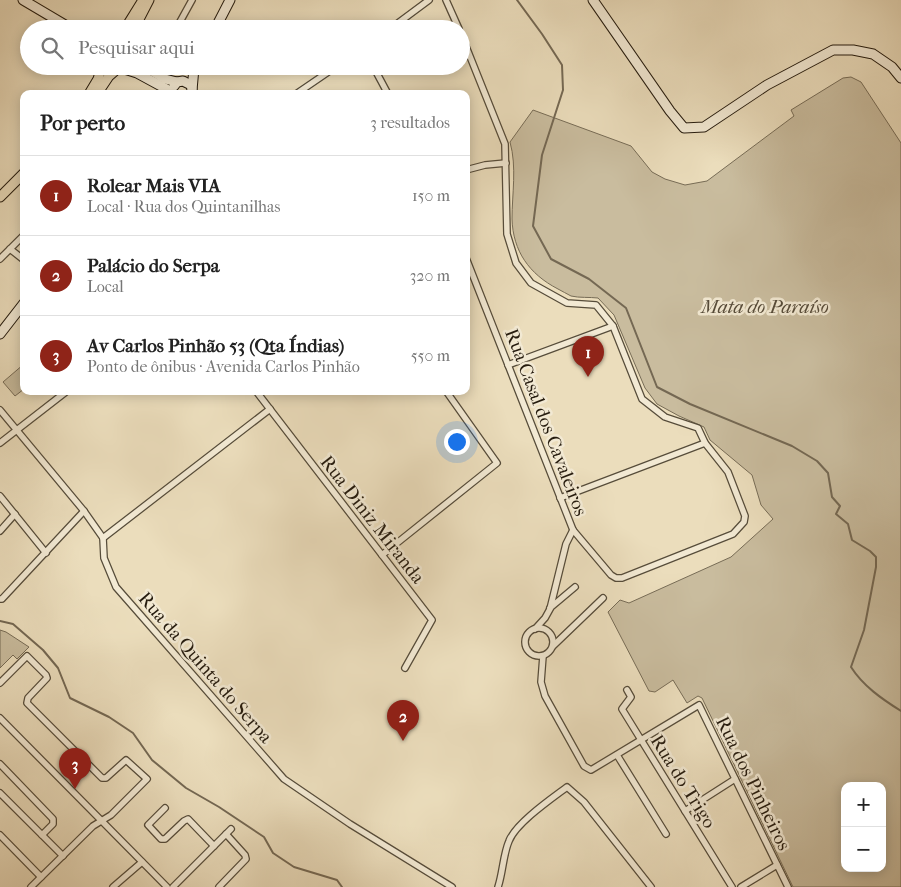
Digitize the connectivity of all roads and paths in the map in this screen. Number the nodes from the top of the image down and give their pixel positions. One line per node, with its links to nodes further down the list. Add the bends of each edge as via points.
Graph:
1 (23, 0): 9 (street)
2 (143, 0): 10 (main road)
3 (149, 0): 11 (main road)
4 (192, 0): 12 (street)
5 (230, 0): 13 (street)
6 (429, 0): 14 (street)
7 (446, 0): 15 (street)
8 (593, 0): 25 (street, via 684,128 704,126 767,85 833,50 873,54)
9 (57, 20)
10 (131, 20)
11 (139, 20)
12 (181, 20)
13 (220, 20)
14 (402, 20)
15 (455, 20)
16 (470, 56): 35 (street, via 501,134)
17 (99, 75): 27 (main road)
18 (110, 75): 28 (main road)
19 (141, 75): 29 (street)
20 (159, 75): 26 (street)
21 (186, 75): 26 (street)
22 (194, 75): 32 (street)
23 (324, 75): 33 (street)
24 (378, 75): 34 (street)
25 (901, 78)
26 (180, 81): 30 (street); 31 (street, via 191,85)
27 (91, 90)
28 (100, 90)
29 (168, 90)
30 (173, 90)
31 (192, 90)
32 (193, 90)
33 (302, 90)
34 (386, 90)
35 (506, 163): 36 (street); 45 (street, via 507,234 516,263 532,283 567,303 596,305)
36 (470, 169)
37 (20, 177): 38 (main road)
38 (0, 197)
39 (20, 239): 40 (street)
40 (10, 249): 41 (street); 42 (street)
41 (20, 257)
42 (0, 259)
43 (470, 268): 47 (street, Rua Casal dos Cavaleiros)
44 (20, 308): 46 (street)
45 (613, 326): 47 (street); 55 (street, via 642,400 665,417 698,428)
46 (0, 334)
47 (508, 365): 57 (street, Rua Casal dos Cavaleiros)
48 (61, 395): 53 (street)
49 (259, 395): 51 (street, Rua Diniz Miranda)
50 (449, 395): 64 (street, via 498,463)
51 (270, 409): 62 (street); 64 (street, Rua Diniz Miranda)
52 (0, 410): 53 (street, Rua da Quinta do Serpa)
53 (17, 430): 54 (street); 58 (street, Rua da Quinta do Serpa)
54 (0, 443)
55 (704, 443): 57 (street); 60 (street, Rua Casal dos Cavaleiros, via 728,472 741,507 744,520 731,535 619,578 611,575)
56 (0, 496): 59 (street)
57 (560, 498): 60 (street, Rua Casal dos Cavaleiros)
58 (84, 510): 62 (street, Rua da Quinta do Serpa); 63 (street)
59 (15, 514): 61 (street); 63 (street)
60 (573, 530): 68 (street, via 566,544)
61 (0, 531)
62 (103, 538): 99 (street, Rua da Quinta do Serpa, via 104,558 116,587 284,779)
63 (46, 553): 67 (street)
64 (382, 555): 72 (street, Rua Diniz Miranda, via 432,620)
65 (575, 587): 68 (street)
66 (603, 598): 70 (street)
67 (0, 599)
68 (550, 609): 69 (street)
69 (535, 628): 70 (street, via 543,628 550,633); 71 (street, via 527,634 525,644 529,653)
70 (553, 646): 71 (street)
71 (543, 656): 77 (street, Rua dos Pinheiros, via 541,682 545,696 584,766 591,770)
72 (405, 668)
73 (0, 682): 83 (street, via 27,656 47,677 27,703 102,778 126,760 147,779)
74 (627, 690): 76 (street, Rua do Trigo, via 631,697 622,709)
75 (0, 718): 83 (street)
76 (641, 740): 77 (street, Rua dos Pinheiros); 79 (street, Rua dos Pinheiros, via 699,706); 82 (street, Rua do Trigo)
77 (617, 755): 87 (street)
78 (0, 764): 85 (street, via 54,820)
79 (736, 779): 82 (street); 92 (street, Rua dos Pinheiros)
80 (0, 793): 85 (street)
81 (165, 808): 89 (street, via 148,825 161,839 188,820)
82 (685, 811): 102 (street, Rua do Trigo)
83 (102, 821): 90 (street); 91 (street)
84 (231, 829): 86 (street)
85 (42, 834): 90 (street)
86 (226, 834): 89 (street); 98 (street, via 246,859)
87 (666, 834)
88 (0, 835): 93 (street)
89 (214, 846): 97 (street)
90 (63, 856): 93 (street)
91 (142, 862): 95 (street); 96 (street)
92 (777, 865): 103 (street); 104 (street, Rua dos Pinheiros)
93 (41, 877): 94 (street)
94 (32, 887)
95 (113, 887)
96 (167, 887)
97 (172, 887)
98 (219, 887)
99 (452, 887)
100 (498, 887): 101 (street, via 509,840 533,814 567,787 584,802)
101 (651, 887)
102 (732, 887)
103 (741, 887)
104 (788, 887)

